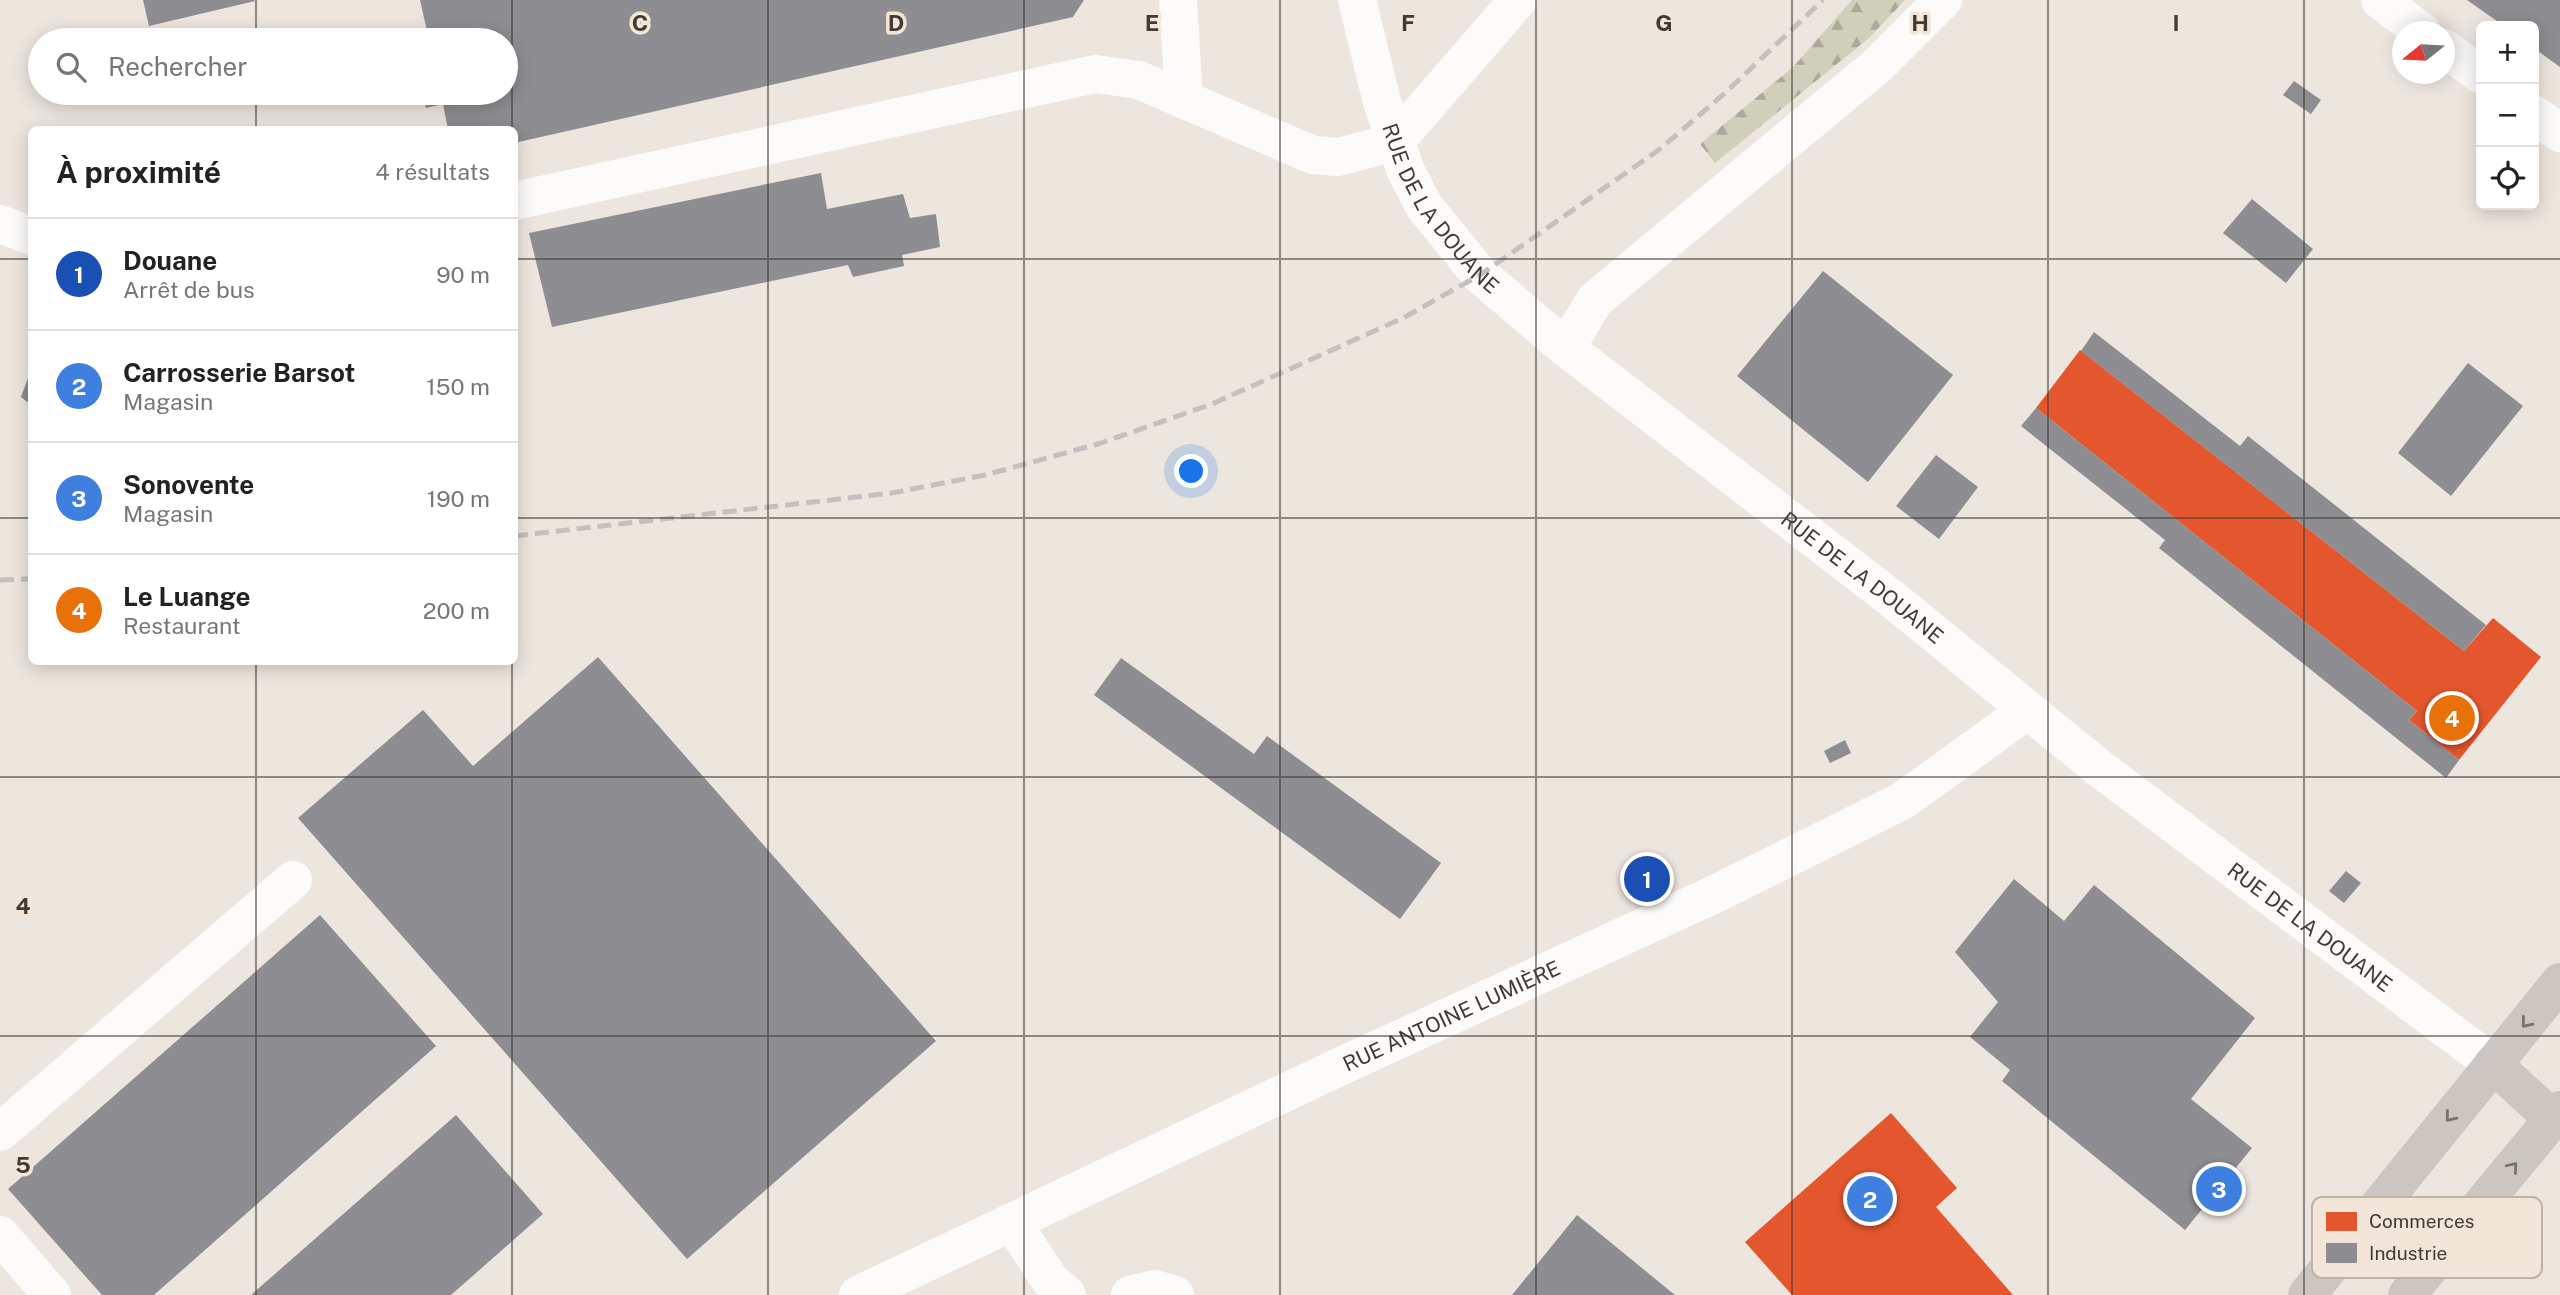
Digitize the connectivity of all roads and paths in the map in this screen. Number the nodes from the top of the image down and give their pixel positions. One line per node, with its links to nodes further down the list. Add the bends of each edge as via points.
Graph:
1 (1178, 0): 9 (street)
2 (1357, 0): 12 (street, RUE DE LA DOUANE)
3 (1518, 0): 12 (street)
4 (1943, 0): 16 (street, via 1878,65 1595,300)
5 (2380, 0): 6 (street)
6 (2408, 21)
7 (2455, 56): 8 (street)
8 (2476, 71)
9 (1184, 100): 12 (street, via 1313,156 1338,157); 13 (street, via 1139,80 1095,74)
10 (2539, 118): 11 (street)
11 (2560, 133)
12 (1395, 142): 16 (street, RUE DE LA DOUANE, via 1424,206 1453,246 1505,299)
13 (518, 200)
14 (0, 224): 15 (street)
15 (28, 234)
16 (1566, 348): 17 (street, RUE DE LA DOUANE, via 1892,598)
17 (2028, 709): 20 (street, RUE DE LA DOUANE, via 2099,768); 25 (street, RUE ANTOINE LUMIÈRE, via 1890,807 1713,895)
18 (293, 880): 22 (street)
19 (2560, 982): 20 (main road, one-way to 20)
20 (2493, 1064): 21 (main road); 23 (main road, one-way to 23)
21 (2556, 1114): 24 (main road, one-way to 21)
22 (0, 1132)
23 (2386, 1197)
24 (2488, 1197)
25 (1012, 1222): 30 (street, RUE ANTOINE LUMIÈRE); 31 (street, via 1050,1280)
26 (0, 1235): 29 (street)
27 (2321, 1278): 34 (main road, one-way to 34)
28 (2421, 1278): 35 (main road, one-way to 28)
29 (52, 1295)
30 (858, 1295)
31 (1067, 1295)
32 (1130, 1295): 33 (street, via 1155,1289)
33 (1175, 1295)
34 (2307, 1295)
35 (2407, 1295)

